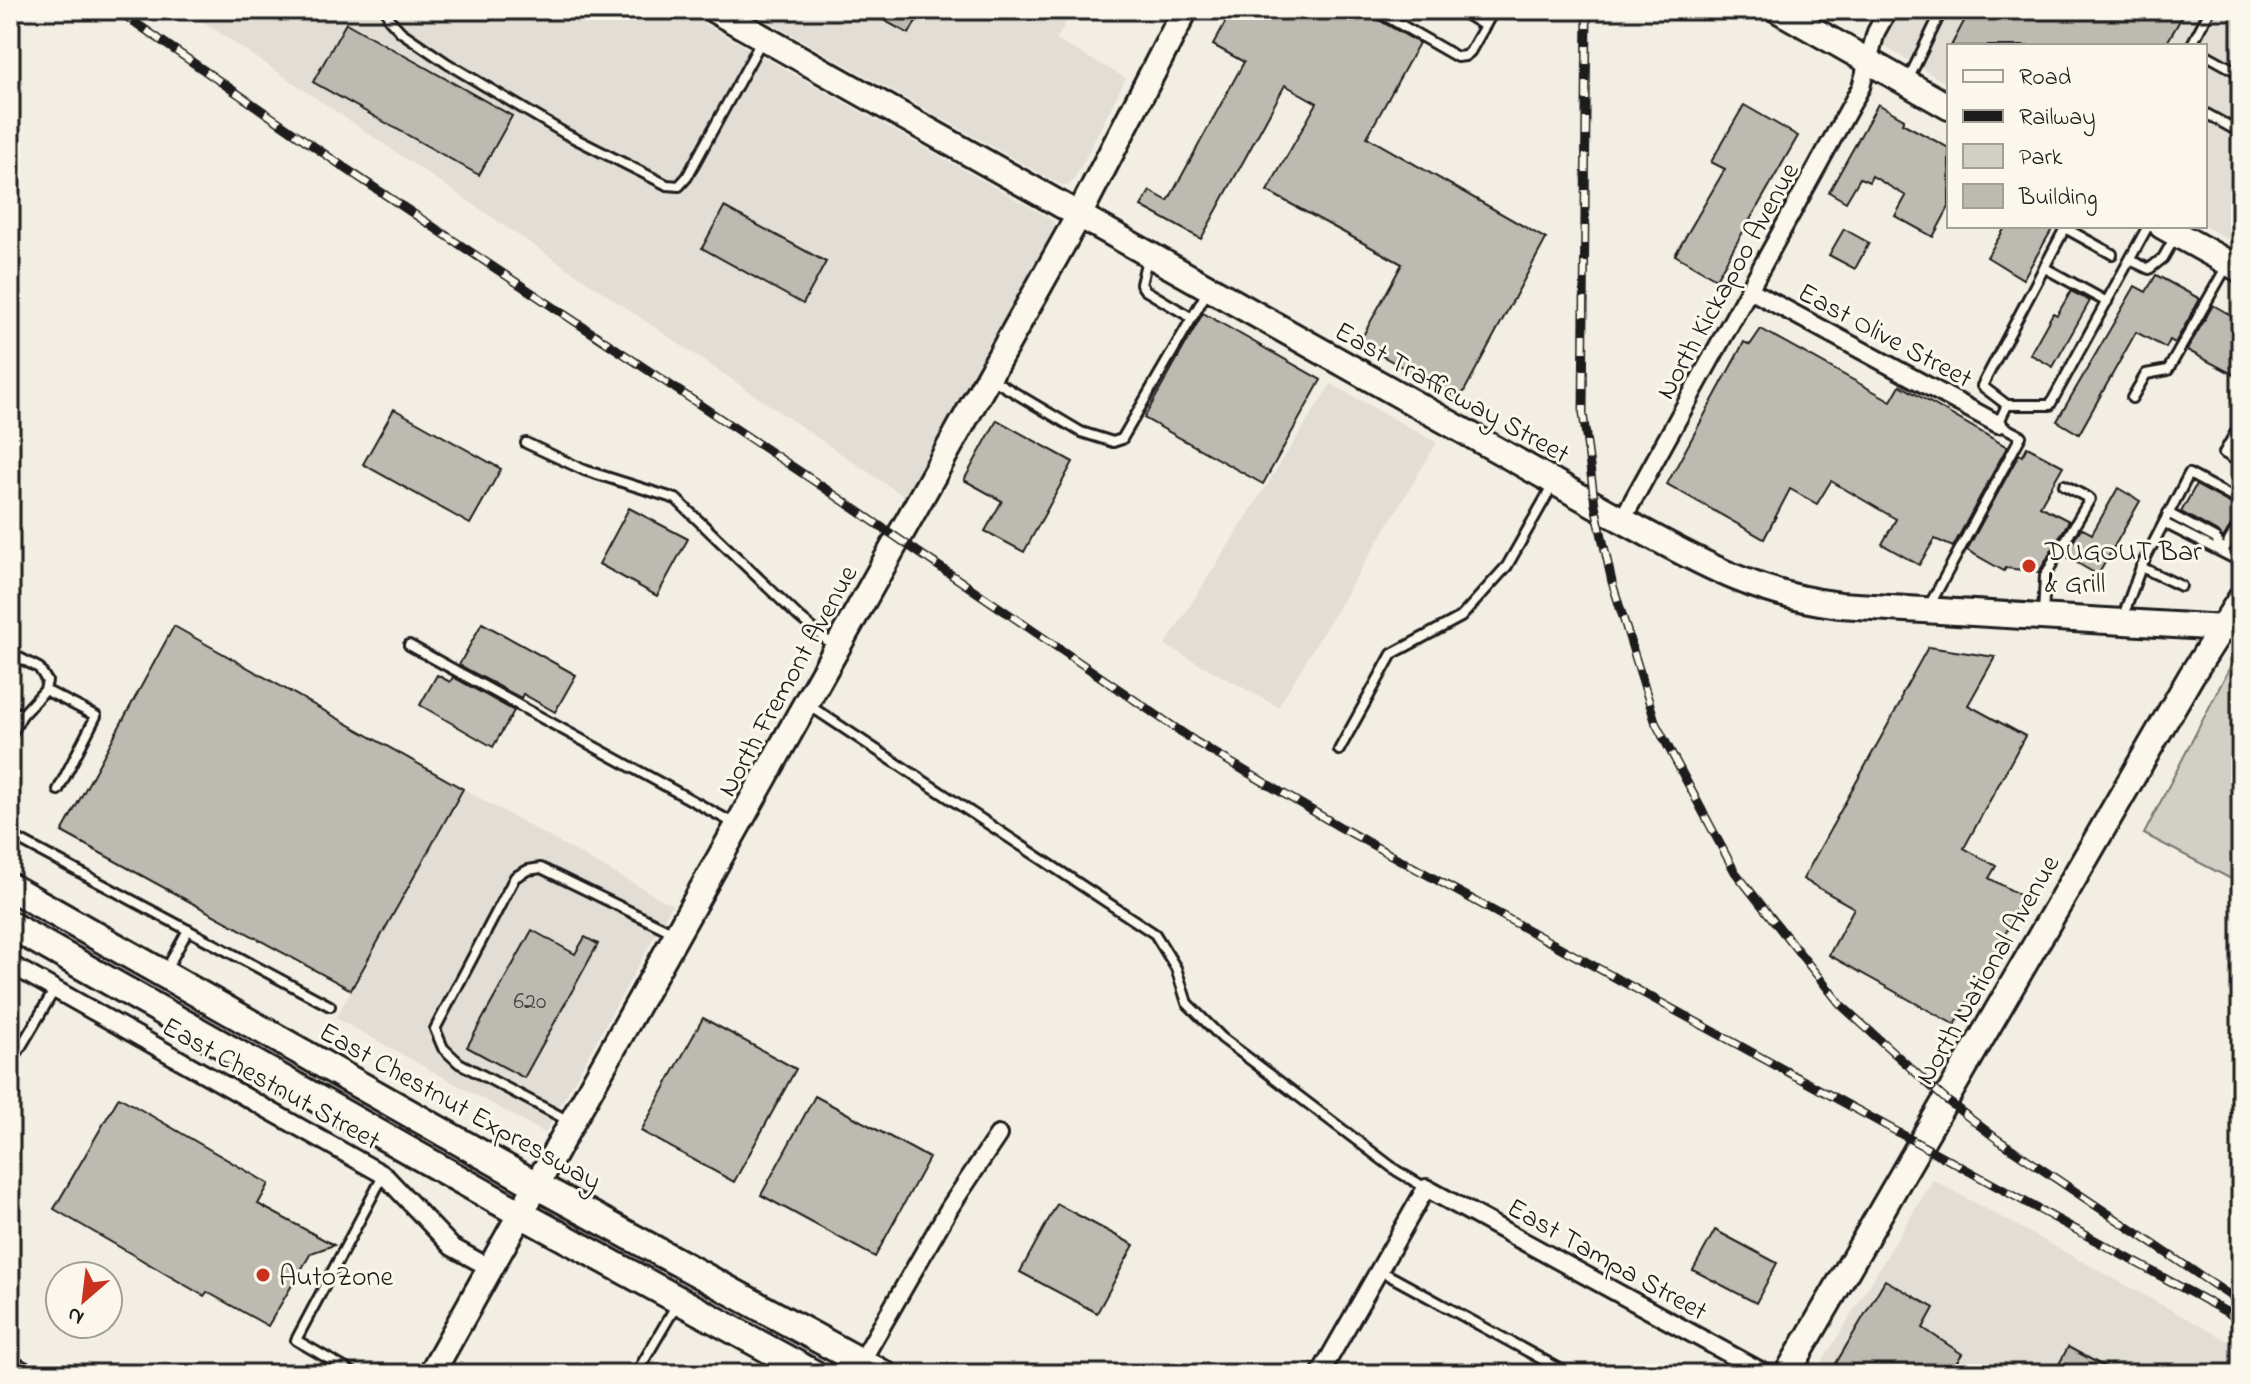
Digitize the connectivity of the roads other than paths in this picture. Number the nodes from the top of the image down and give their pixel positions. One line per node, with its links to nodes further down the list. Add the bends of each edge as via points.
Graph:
1 (387, 10): 12 (lane, via 401,32 448,64 566,134 667,185 679,186)
2 (714, 10): 12 (main road, East Trafficway Street)
3 (1185, 10): 21 (main road, North Fremont Avenue)
4 (1375, 10): 11 (lane, via 1457,57 1470,52)
5 (1459, 10): 11 (lane)
6 (1494, 10): 11 (lane)
7 (1778, 10): 15 (main road)
8 (1888, 10): 15 (street, North Kickapoo Avenue)
9 (1942, 10): 17 (lane)
10 (2210, 10): 13 (lane)
11 (1485, 26)
12 (763, 38): 21 (main road, East Trafficway Street)
13 (2192, 44)
14 (2207, 55): 16 (lane)
15 (1868, 61): 17 (main road); 32 (street, North Kickapoo Avenue, via 1861,87)
16 (2241, 74)
17 (1907, 83): 18 (main road)
18 (1947, 106)
19 (2207, 114): 20 (lane)
20 (2241, 133)
21 (1079, 215): 26 (main road, East Trafficway Street); 35 (main road, North Fremont Avenue)
22 (2065, 228): 30 (lane)
23 (2067, 228): 27 (lane)
24 (2147, 228): 28 (lane)
25 (2169, 230): 28 (lane, via 2163,258 2149,269); 29 (main road)
26 (1149, 254): 31 (main road, East Trafficway Street); 34 (lane, via 1141,284 1145,290)
27 (2112, 254)
28 (2130, 260): 33 (lane)
29 (2235, 266): 36 (lane, via 2168,370 2146,374)
30 (2045, 268): 33 (lane); 37 (lane, via 1982,386)
31 (1209, 288): 34 (lane); 42 (main road, East Trafficway Street)
32 (1750, 290): 39 (street, East Olive Street); 46 (street, North Kickapoo Avenue)
33 (2107, 302): 37 (lane, via 2050,405)
34 (1192, 318): 35 (lane, via 1122,439 1113,442 1081,432)
35 (989, 378): 59 (main road, North Fremont Avenue)
36 (2132, 398)
37 (2007, 405): 39 (lane)
38 (2241, 423): 41 (lane, via 2224,453)
39 (1998, 424): 54 (lane, via 2021,436)
40 (526, 443): 59 (lane, via 584,470 676,499)
41 (2241, 463)
42 (1554, 482): 46 (main road, East Trafficway Street); 66 (lane, via 1507,566 1461,617 1392,654)
43 (2064, 485): 55 (lane, via 2090,499 2045,576)
44 (2241, 502): 45 (lane, via 2189,474)
45 (2168, 513): 48 (lane); 49 (lane, via 2216,539)
46 (1622, 520): 54 (main road, East Trafficway Street, via 1721,573 1773,593 1840,605)
47 (2241, 520): 49 (lane)
48 (2164, 523): 49 (lane); 51 (lane)
49 (2223, 552): 50 (lane)
50 (2241, 562)
51 (2141, 567): 52 (lane); 56 (lane)
52 (2181, 586)
53 (2241, 598): 57 (main road, North National Avenue)
54 (1927, 609): 55 (main road, East Trafficway Street)
55 (2043, 616): 56 (main road, East Trafficway Street)
56 (2121, 621): 57 (main road, East Trafficway Street)
57 (2235, 631): 98 (main road, North National Avenue, via 2167,717)
58 (409, 645): 68 (lane)
59 (837, 649): 62 (main road, North Fremont Avenue)
60 (10, 653): 61 (lane, via 45,675)
61 (45, 690): 64 (lane); 67 (lane, via 96,716)
62 (807, 704): 68 (main road, North Fremont Avenue); 83 (lane, via 1155,934 1176,968 1187,1003 1222,1038)
63 (10, 709): 64 (lane)
64 (22, 715): 65 (lane)
65 (10, 737)
66 (1339, 750)
67 (58, 790)
68 (739, 826): 73 (main road, North Fremont Avenue)
69 (10, 835): 72 (lane)
70 (10, 887): 75 (main road, East Chestnut Expressway)
71 (10, 925): 84 (main road)
72 (188, 930): 75 (lane); 77 (lane)
73 (678, 935): 79 (main road, North Fremont Avenue); 79 (lane, via 541,868 515,877 435,1029 443,1048 459,1063)
74 (10, 964): 76 (street, East Chestnut Street)
75 (164, 974): 82 (main road, East Chestnut Expressway)
76 (55, 989): 78 (lane); 81 (street, East Chestnut Street)
77 (330, 1006)
78 (10, 1065)
79 (572, 1122): 82 (main road, North Fremont Avenue)
80 (998, 1135): 89 (street, via 950,1207)
81 (384, 1175): 85 (street, East Chestnut Street, via 452,1247); 91 (lane, via 296,1340)
82 (536, 1185): 84 (main road, North Fremont Avenue); 89 (main road, East Chestnut Expressway)
83 (1426, 1188): 86 (street); 97 (street, East Tampa Street)
84 (521, 1214): 85 (main road, North Fremont Avenue); 87 (main road)
85 (490, 1268): 92 (main road, North Fremont Avenue)
86 (1379, 1270): 95 (street); 96 (lane)
87 (679, 1300): 93 (lane); 94 (main road)
88 (10, 1364): 90 (street)
89 (872, 1368)
90 (29, 1374)
91 (355, 1374)
92 (431, 1374)
93 (636, 1374)
94 (814, 1374)
95 (1320, 1374)
96 (1569, 1374)
97 (1766, 1374)
98 (1787, 1374)

